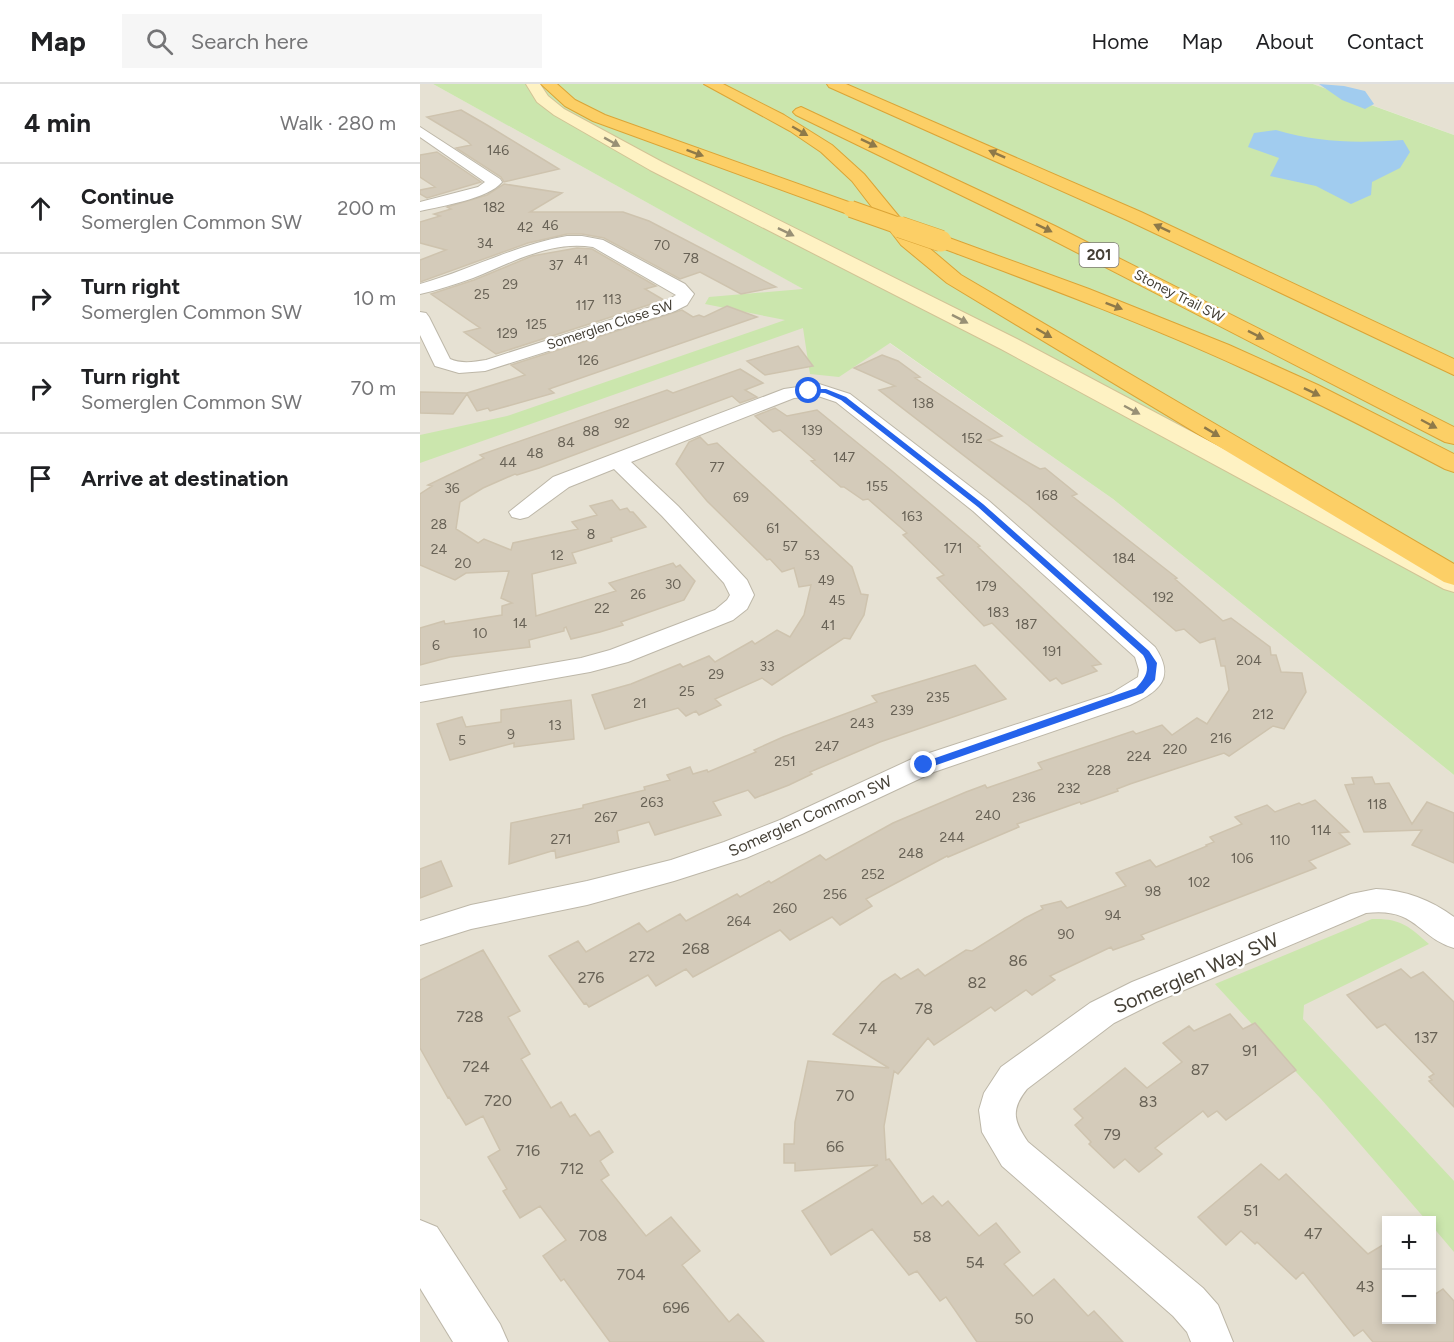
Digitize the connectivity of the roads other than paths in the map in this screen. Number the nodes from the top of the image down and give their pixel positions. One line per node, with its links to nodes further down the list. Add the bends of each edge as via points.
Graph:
1 (533, 84): 18 (main road, one-way to 18, via 542,99 559,112 647,161 1008,344)
2 (548, 84): 15 (highway, one-way to 15, bridge, via 570,103 599,118 1090,296 1223,350)
3 (711, 84): 17 (highway, one-way to 17, via 830,150 920,253 954,279)
4 (739, 84): 13 (highway, Stoney Trail SW / 201, one-way to 13, via 1048,230)
5 (834, 84): 8 (highway, one-way to 5)
6 (420, 131): 7 (street, via 495,182 483,190)
7 (420, 207)
8 (1215, 253): 11 (highway); 12 (highway)
9 (420, 289): 10 (street, Somerglen Close SW, via 531,250 583,240 597,243 685,294 669,307 474,368 442,362)
10 (420, 317)
11 (1454, 351)
12 (1454, 368)
13 (1454, 437)
14 (617, 460): 16 (street, via 561,482); 19 (street, via 735,580 742,595 738,604 714,619 619,656 542,674); 20 (street, Somerglen Common SW, via 791,393 819,390 835,394 981,506 1137,646 1152,663 1150,680 1121,699 924,765 735,850 631,882 471,917)
15 (1454, 464)
16 (520, 512)
17 (1454, 576)
18 (1454, 583)
19 (420, 694)
20 (420, 933)
21 (1454, 936): 24 (street, Somerglen Way SW, via 1434,918 1410,905 1383,900 1362,902 1144,992 1102,1014 1014,1078 1002,1094 997,1110 1000,1132 1015,1154 1188,1302 1203,1319)
22 (420, 1243): 23 (street)
23 (482, 1342)
24 (1212, 1342)

